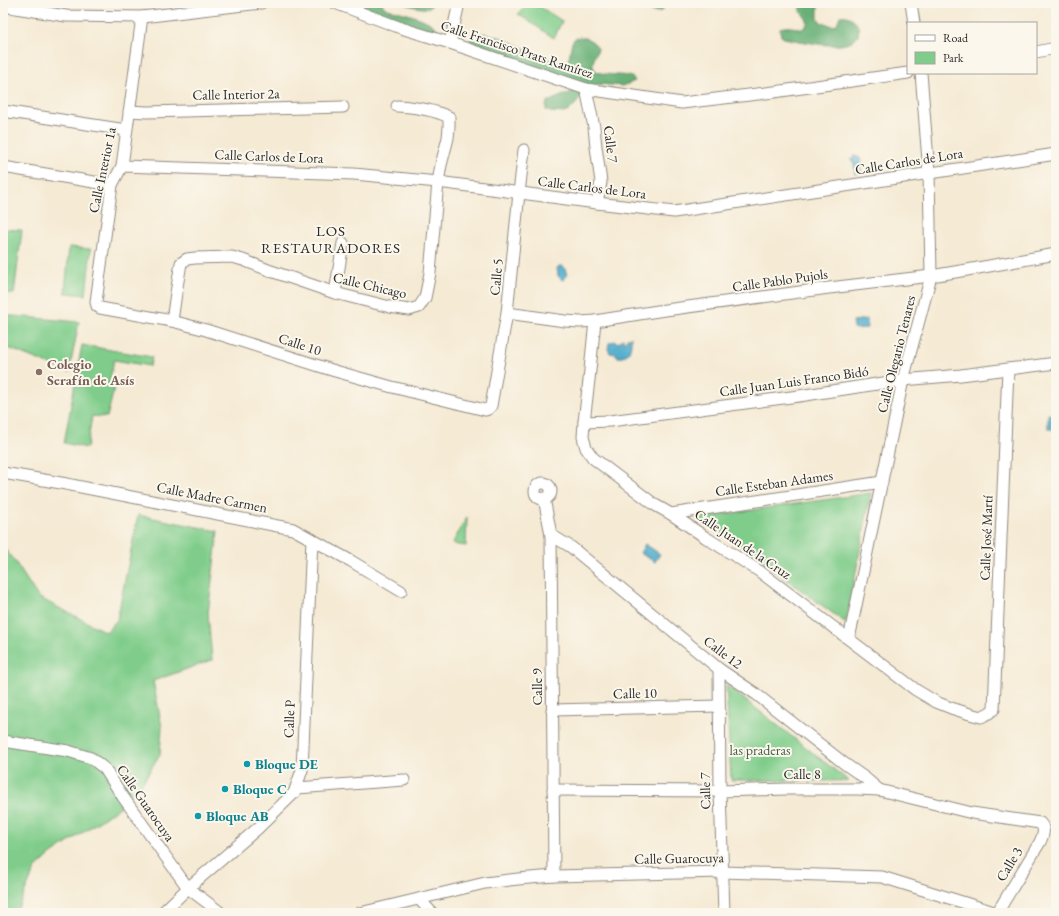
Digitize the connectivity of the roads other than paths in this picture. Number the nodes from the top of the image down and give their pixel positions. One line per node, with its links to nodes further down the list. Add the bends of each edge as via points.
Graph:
1 (261, 3): 6 (street)
2 (335, 3): 8 (street, Calle Francisco Prats Ramírez)
3 (459, 3): 8 (street)
4 (911, 3): 7 (street)
5 (3, 6): 6 (street, via 66,16)
6 (142, 17): 17 (street, Calle Interior 1a)
7 (914, 22)
8 (450, 43): 13 (street, Calle Francisco Prats Ramírez)
9 (1056, 48): 10 (street)
10 (1037, 52)
11 (907, 73): 13 (street, Calle Francisco Prats Ramírez, via 682,103)
12 (921, 74): 23 (street, Calle Olegario Tenares)
13 (586, 89): 27 (street, Calle 7, via 601,182)
14 (397, 106): 24 (street, Calle Chicago, via 420,108 449,117 448,138)
15 (343, 107): 17 (street, Calle Interior 2a)
16 (3, 111): 18 (street)
17 (129, 111): 18 (street, Calle Interior 1a)
18 (126, 130): 21 (street, Calle Interior 1a)
19 (524, 150): 26 (street, Calle 5)
20 (1056, 154): 23 (street, Calle Carlos de Lora)
21 (122, 166): 24 (street, Calle Carlos de Lora, via 354,174); 25 (street, Calle Interior 1a)
22 (3, 167): 25 (street)
23 (929, 173): 27 (street, Calle Carlos de Lora, via 674,212); 30 (street, Calle Olegario Tenares)
24 (438, 182): 26 (street, Calle Carlos de Lora); 31 (street, Calle Chicago, via 430,273 425,298 419,307 409,310)
25 (112, 185): 32 (street, Calle Interior 1a)
26 (519, 193): 27 (street, Calle Carlos de Lora); 33 (street, Calle 5)
27 (597, 203)
28 (343, 243): 31 (street)
29 (1056, 254): 30 (street, Calle Pablo Pujols)
30 (931, 276): 35 (street, Calle Pablo Pujols); 38 (street, Calle Olegario Tenares)
31 (335, 293): 34 (street, Calle Chicago, via 232,257 187,259 181,263)
32 (97, 306): 34 (street, Calle 10)
33 (507, 313): 35 (street, Calle Pablo Pujols, via 565,321); 39 (street, Calle 5)
34 (172, 321): 39 (street, Calle 10, via 392,387 485,410)
35 (595, 321): 40 (street, Calle Juan de la Cruz)
36 (1056, 362): 37 (street, Calle Juan Luis Franco Bidó)
37 (1008, 369): 38 (street, Calle Juan Luis Franco Bidó); 51 (street, Calle José Martí)
38 (904, 380): 40 (street, Calle Juan Luis Franco Bidó, via 610,421); 42 (street, Calle Olegario Tenares)
39 (491, 406)
40 (584, 422): 44 (street, Calle Juan de la Cruz, via 583,437 586,448 593,458 655,505)
41 (3, 473): 46 (street, Calle Madre Carmen, via 293,529)
42 (882, 482): 44 (street, Calle Esteban Adames); 48 (street, Calle Olegario Tenares)
43 (544, 498): 45 (street, Calle 9)
44 (671, 514): 48 (street, Calle Juan de la Cruz, via 759,571)
45 (551, 535): 49 (street, Calle 12, via 571,547); 52 (street, Calle 9)
46 (312, 539): 47 (street, Calle Madre Carmen); 55 (street, Calle P, via 302,770)
47 (401, 591)
48 (849, 639): 51 (street, Calle Juan de la Cruz, via 916,690 936,702 981,716)
49 (719, 669): 50 (street, Calle 7); 57 (street, Calle 12, via 756,694)
50 (719, 706): 52 (street, Calle 10); 58 (street, Calle 7)
51 (994, 709)
52 (552, 710): 56 (street, Calle 9)
53 (3, 741): 62 (street, Calle Guarocuya, via 68,751 91,758 105,769)
54 (404, 780): 55 (street)
55 (297, 788): 62 (street, Calle P, via 257,829)
56 (553, 790): 58 (street, Calle 8); 61 (street, Calle 9)
57 (879, 790): 58 (street, Calle 8); 59 (street, Calle 8, via 972,813 1040,823)
58 (720, 791): 60 (street, Calle 7)
59 (1044, 828): 69 (street, Calle 3, via 1040,842)
60 (722, 872): 61 (street, Calle Guarocuya); 68 (street, Calle 7); 69 (street, Calle Guarocuya, via 882,877)
61 (554, 876): 63 (street, Calle Guarocuya, via 485,883)
62 (188, 888): 64 (street, Calle P); 65 (street, Calle Guarocuya)
63 (419, 899): 66 (street, Calle Guarocuya); 67 (street)
64 (162, 913)
65 (221, 913)
66 (360, 913)
67 (432, 913)
68 (724, 913)
69 (997, 913)

